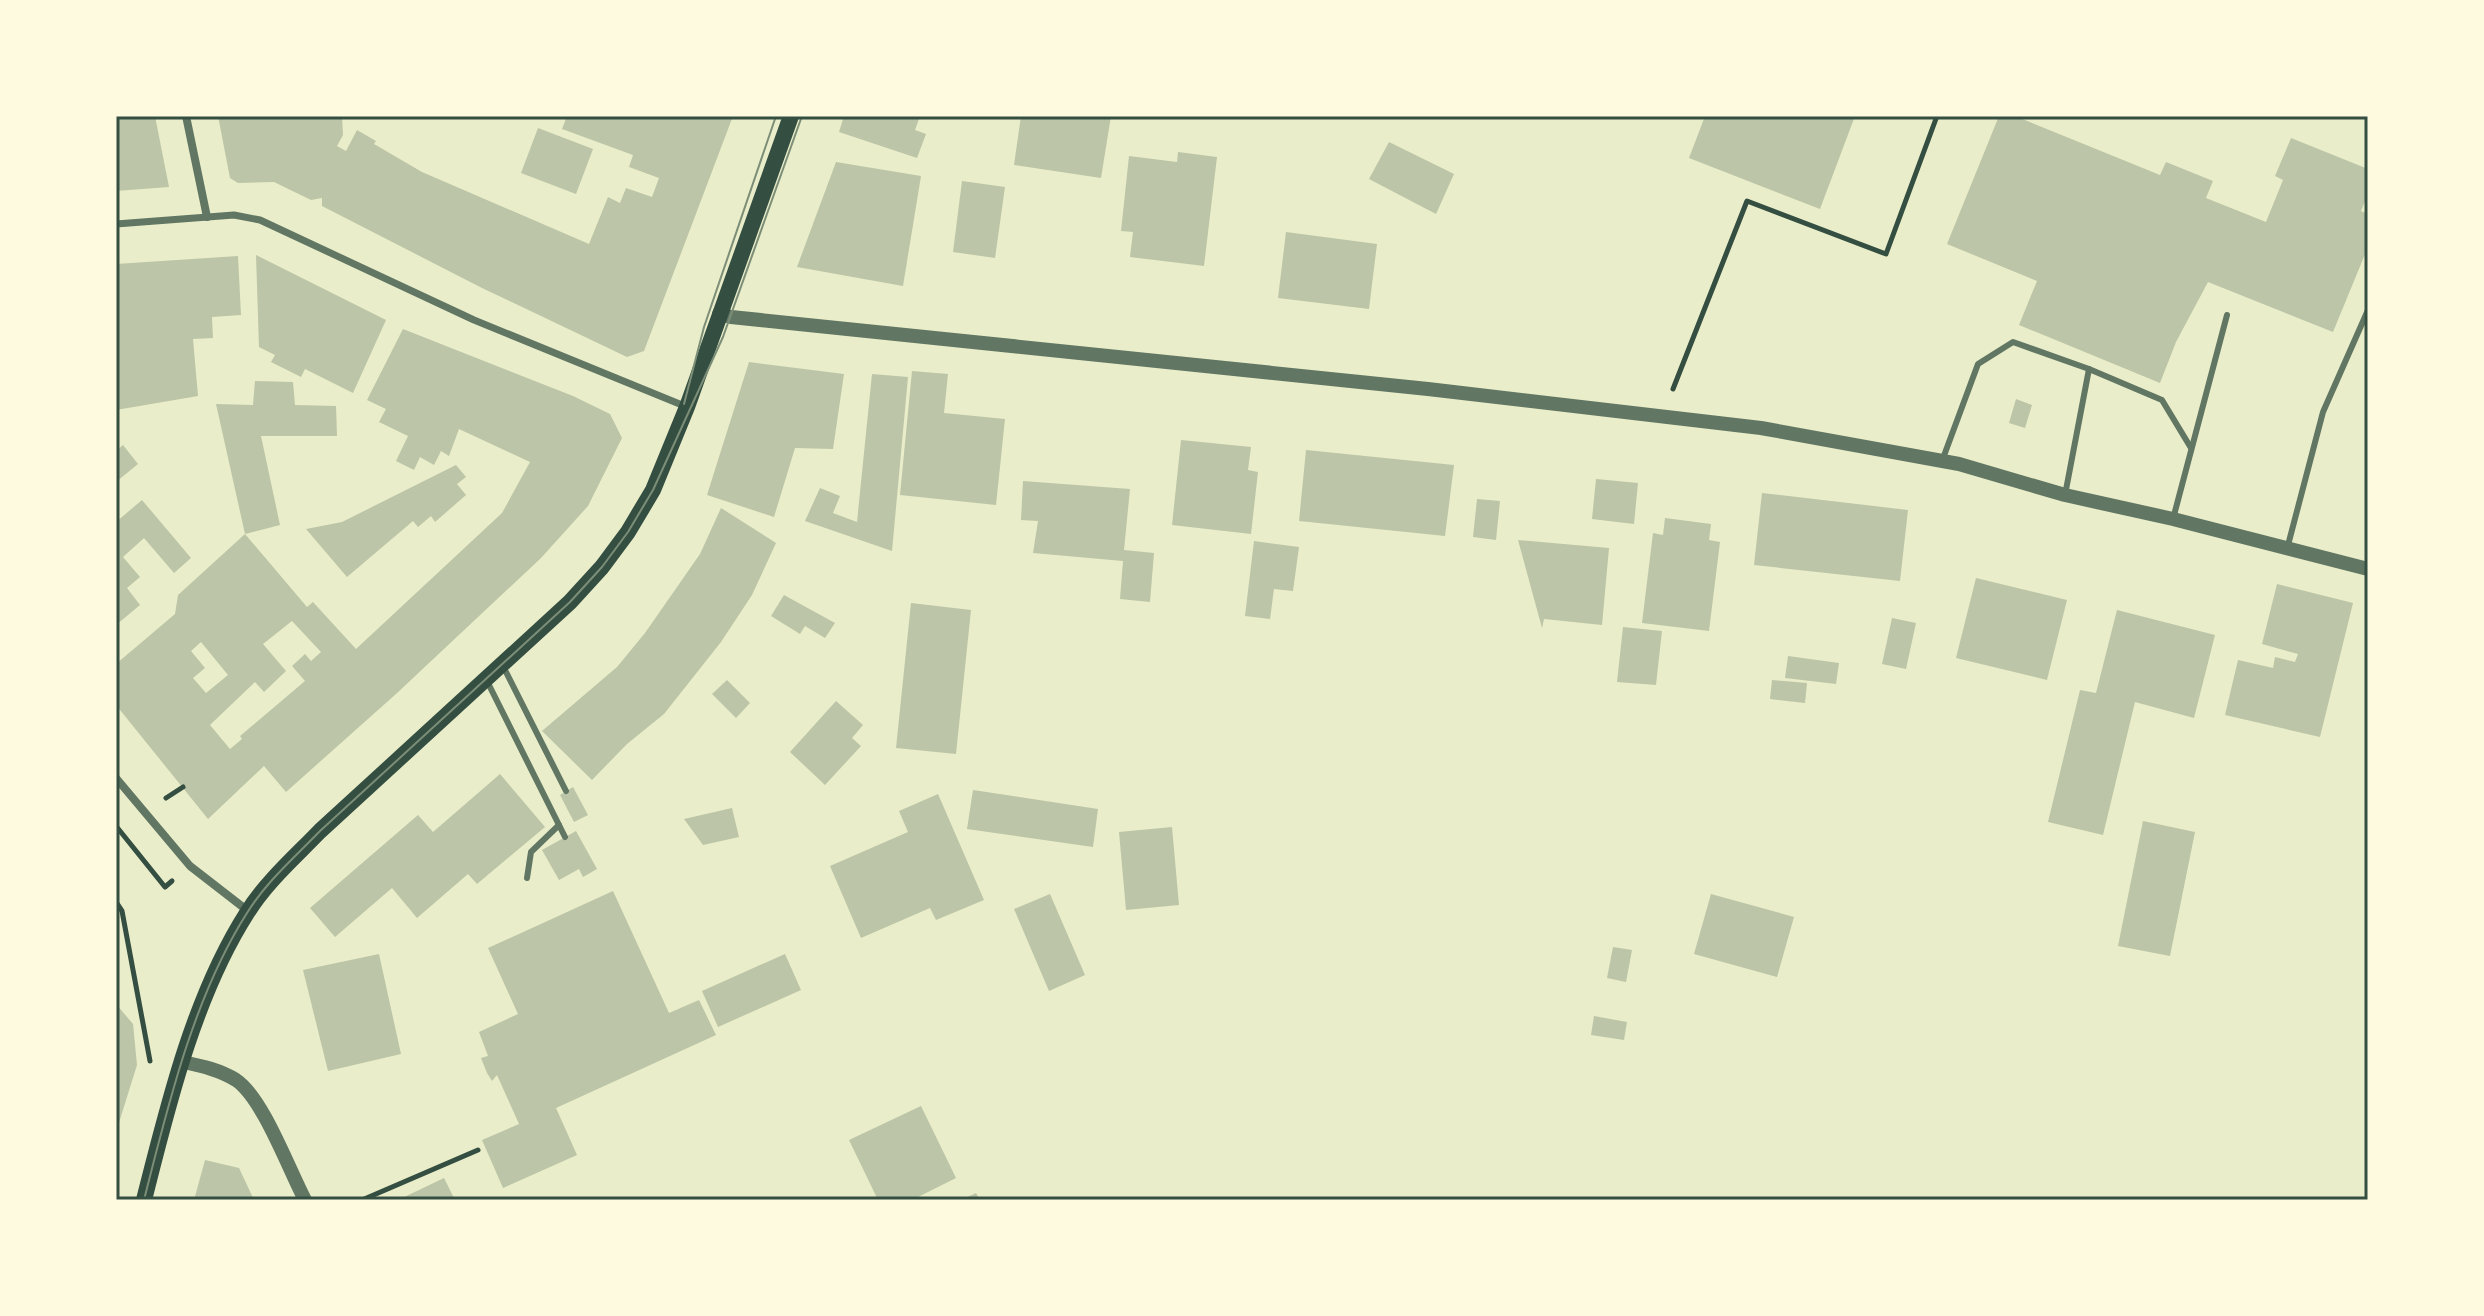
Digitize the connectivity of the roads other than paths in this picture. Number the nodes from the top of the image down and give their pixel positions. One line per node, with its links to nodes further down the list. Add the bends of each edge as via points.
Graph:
1 (186, 116): 3 (street)
2 (791, 116): 6 (main road)
3 (207, 217): 4 (street); 9 (street, via 260,220 474,320)
4 (116, 224)
5 (2368, 310): 14 (lane, via 2323,412)
6 (719, 314): 9 (main road); 11 (street, via 1663,416 1815,436)
7 (2227, 315): 10 (lane)
8 (2089, 369): 10 (lane, via 2162,400); 11 (lane, via 2013,342 1978,364); 12 (lane)
9 (687, 407): 16 (main road, via 653,490 628,532 570,602)
10 (2191, 448): 13 (lane)
11 (1942, 461): 12 (street)
12 (2065, 495): 13 (street)
13 (2173, 519): 14 (street)
14 (2287, 549): 15 (street)
15 (2368, 569)
16 (503, 666): 17 (main road); 19 (lane)
17 (487, 681): 20 (lane); 23 (main road, via 320,831)
18 (116, 778): 23 (street, via 190,866)
19 (566, 791)
20 (559, 825): 21 (lane); 22 (lane, via 531,852)
21 (565, 837)
22 (527, 878)
23 (248, 911): 24 (main road, via 226,950)
24 (183, 1062): 25 (main road); 26 (street, via 220,1071 254,1097)
25 (144, 1200)
26 (305, 1200)

